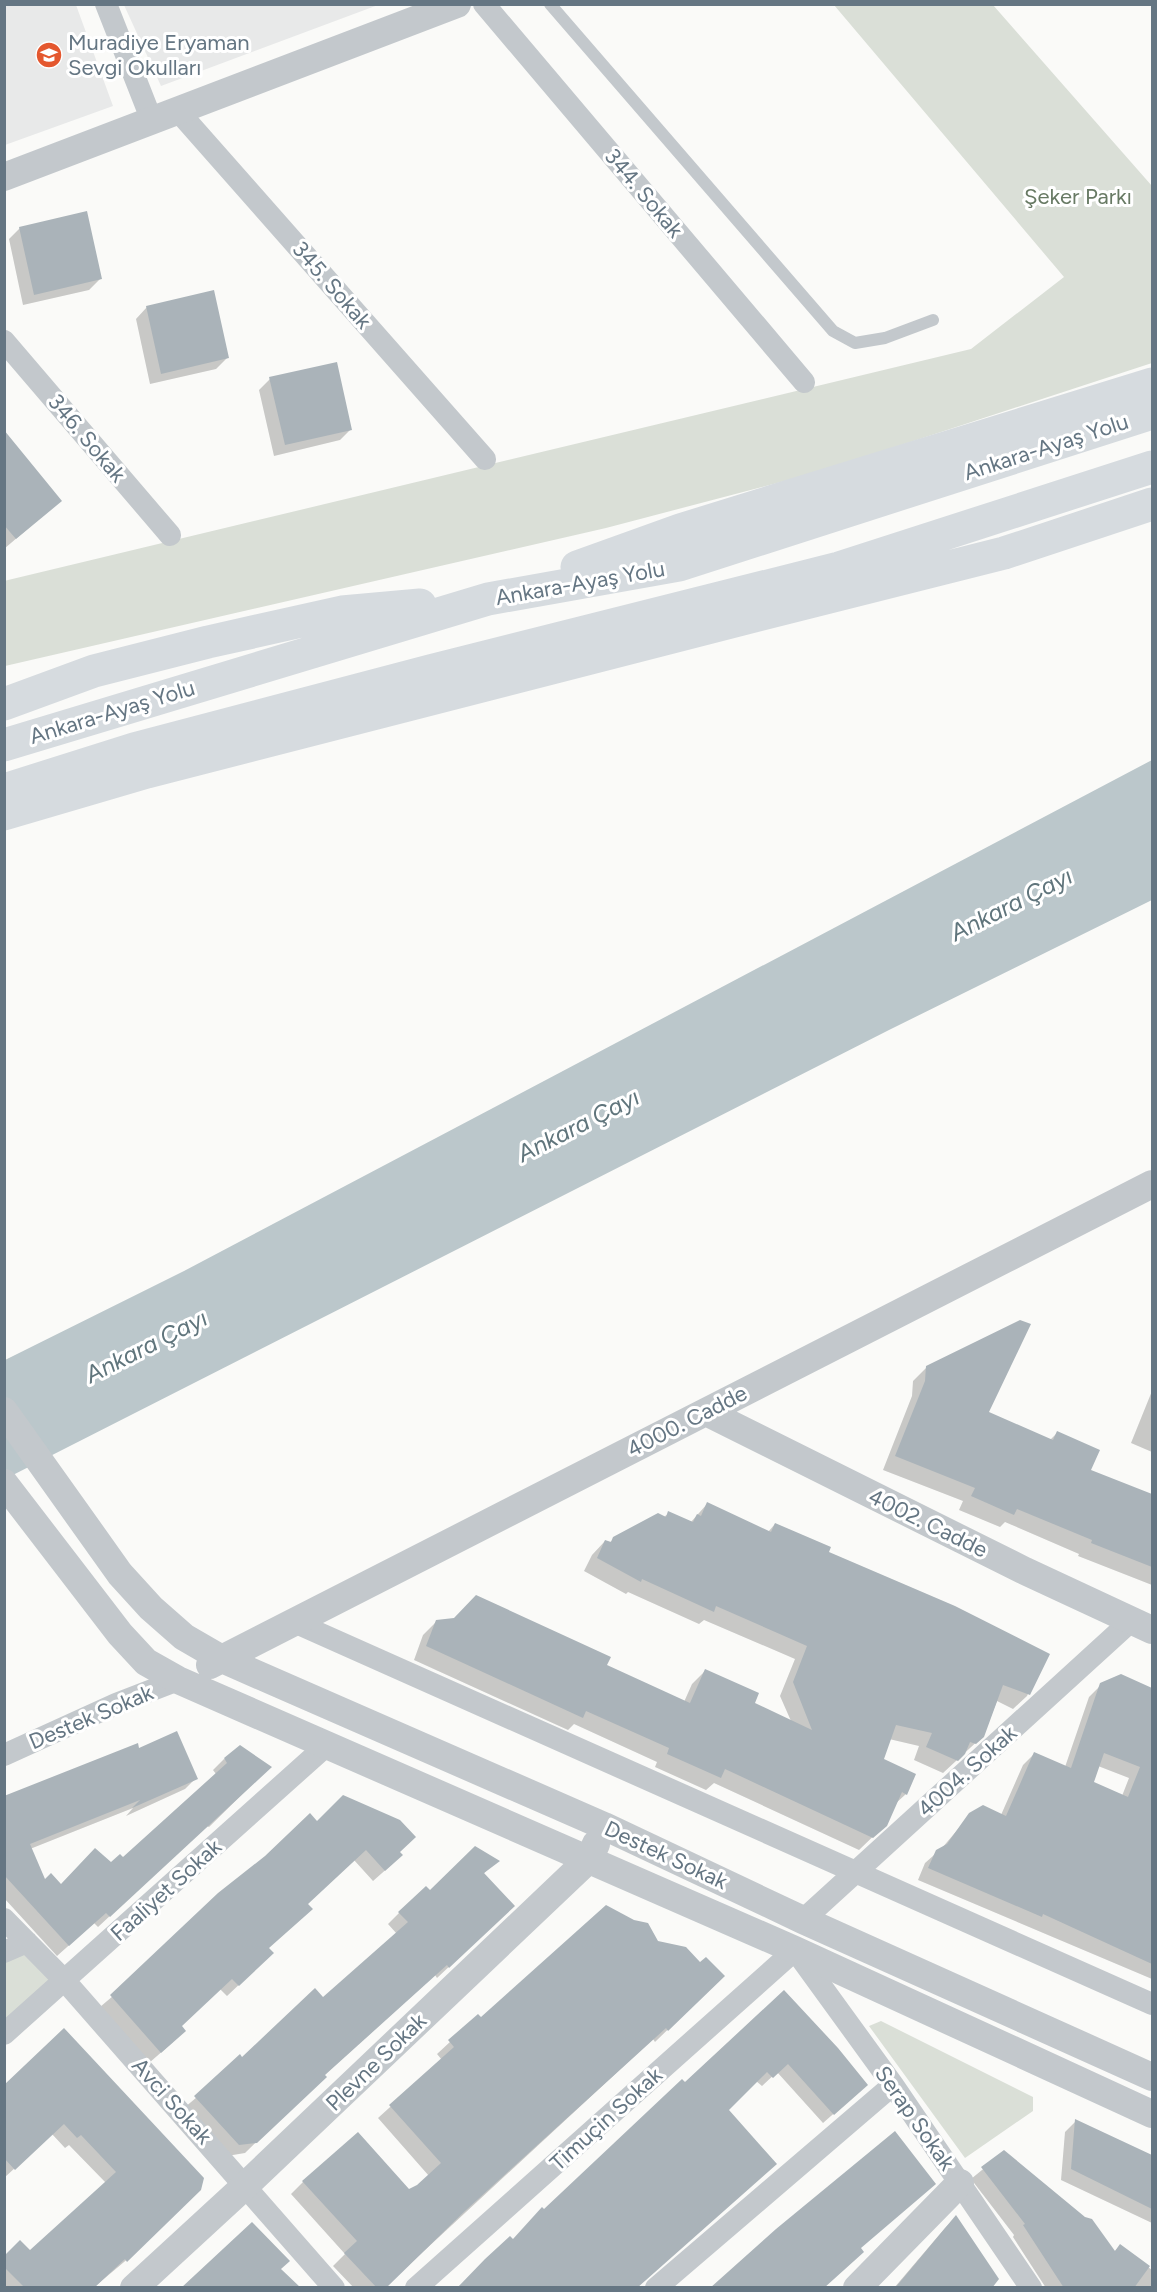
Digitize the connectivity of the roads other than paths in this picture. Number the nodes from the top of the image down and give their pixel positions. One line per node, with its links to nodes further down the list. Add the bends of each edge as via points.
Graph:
1 (106, 4): 6 (street)
2 (457, 4): 5 (street)
3 (483, 4): 10 (street, 344. Sokak)
4 (550, 4): 8 (lane, via 833,331 855,343 885,338)
5 (178, 111): 6 (street); 13 (street, 345. Sokak)
6 (152, 121): 7 (street)
7 (4, 177)
8 (933, 320)
9 (4, 340): 16 (street, 346. Sokak)
10 (804, 382)
11 (1152, 384): 17 (highway, via 680,530)
12 (1152, 413): 17 (highway, Ankara-Ayaş Yolu, via 679,565)
13 (485, 459)
14 (1152, 467): 19 (highway, Ankara-Ayaş Yolu, via 839,568)
15 (1152, 504): 18 (highway, via 1004,553)
16 (170, 535)
17 (488, 599): 20 (highway, via 342,612 94,671); 21 (highway, Ankara-Ayaş Yolu)
18 (754, 616): 19 (highway); 23 (highway, via 147,772)
19 (529, 645): 22 (highway, Ankara-Ayaş Yolu, via 134,750)
20 (4, 704)
21 (4, 744)
22 (4, 790)
23 (4, 814)
24 (1152, 1184): 26 (street, 4000. Cadde)
25 (4, 1411): 30 (street, via 120,1574 184,1637)
26 (706, 1412): 28 (street, 4000. Cadde); 29 (street, 4002. Cadde)
27 (7, 1486): 31 (street, via 120,1634 146,1662)
28 (294, 1622): 30 (street, 4000. Cadde); 36 (street)
29 (1142, 1626): 36 (street, 4004. Sokak)
30 (222, 1659): 31 (street, Destek Sokak); 34 (street, Destek Sokak)
31 (178, 1680): 32 (street, Destek Sokak); 33 (street, Destek Sokak)
32 (327, 1745): 35 (street, Destek Sokak); 42 (street, Faaliyet Sokak)
33 (4, 1755)
34 (604, 1826): 35 (street, Plevne Sokak); 38 (street, Destek Sokak)
35 (589, 1859): 40 (street, Destek Sokak); 49 (street, Plevne Sokak)
36 (857, 1871): 38 (street, 4004. Sokak); 43 (street)
37 (4, 1919): 39 (street, Avci Sokak)
38 (803, 1920): 45 (street, Destek Sokak)
39 (27, 1942): 41 (street); 42 (street, Avci Sokak)
40 (795, 1950): 46 (street, Serap Sokak); 47 (street, Destek Sokak); 53 (street, Timuçin Sokak)
41 (4, 1952)
42 (65, 1981): 44 (street, Faaliyet Sokak); 49 (street, Avci Sokak)
43 (1152, 2004)
44 (4, 2034)
45 (1152, 2077)
46 (893, 2085): 48 (street, Serap Sokak); 54 (street)
47 (1152, 2114)
48 (960, 2183): 50 (street, Serap Sokak); 55 (street)
49 (246, 2185): 51 (street, Plevne Sokak); 52 (street, Avci Sokak)
50 (1022, 2283)
51 (134, 2288)
52 (334, 2288)
53 (416, 2288)
54 (656, 2288)
55 (857, 2288)

